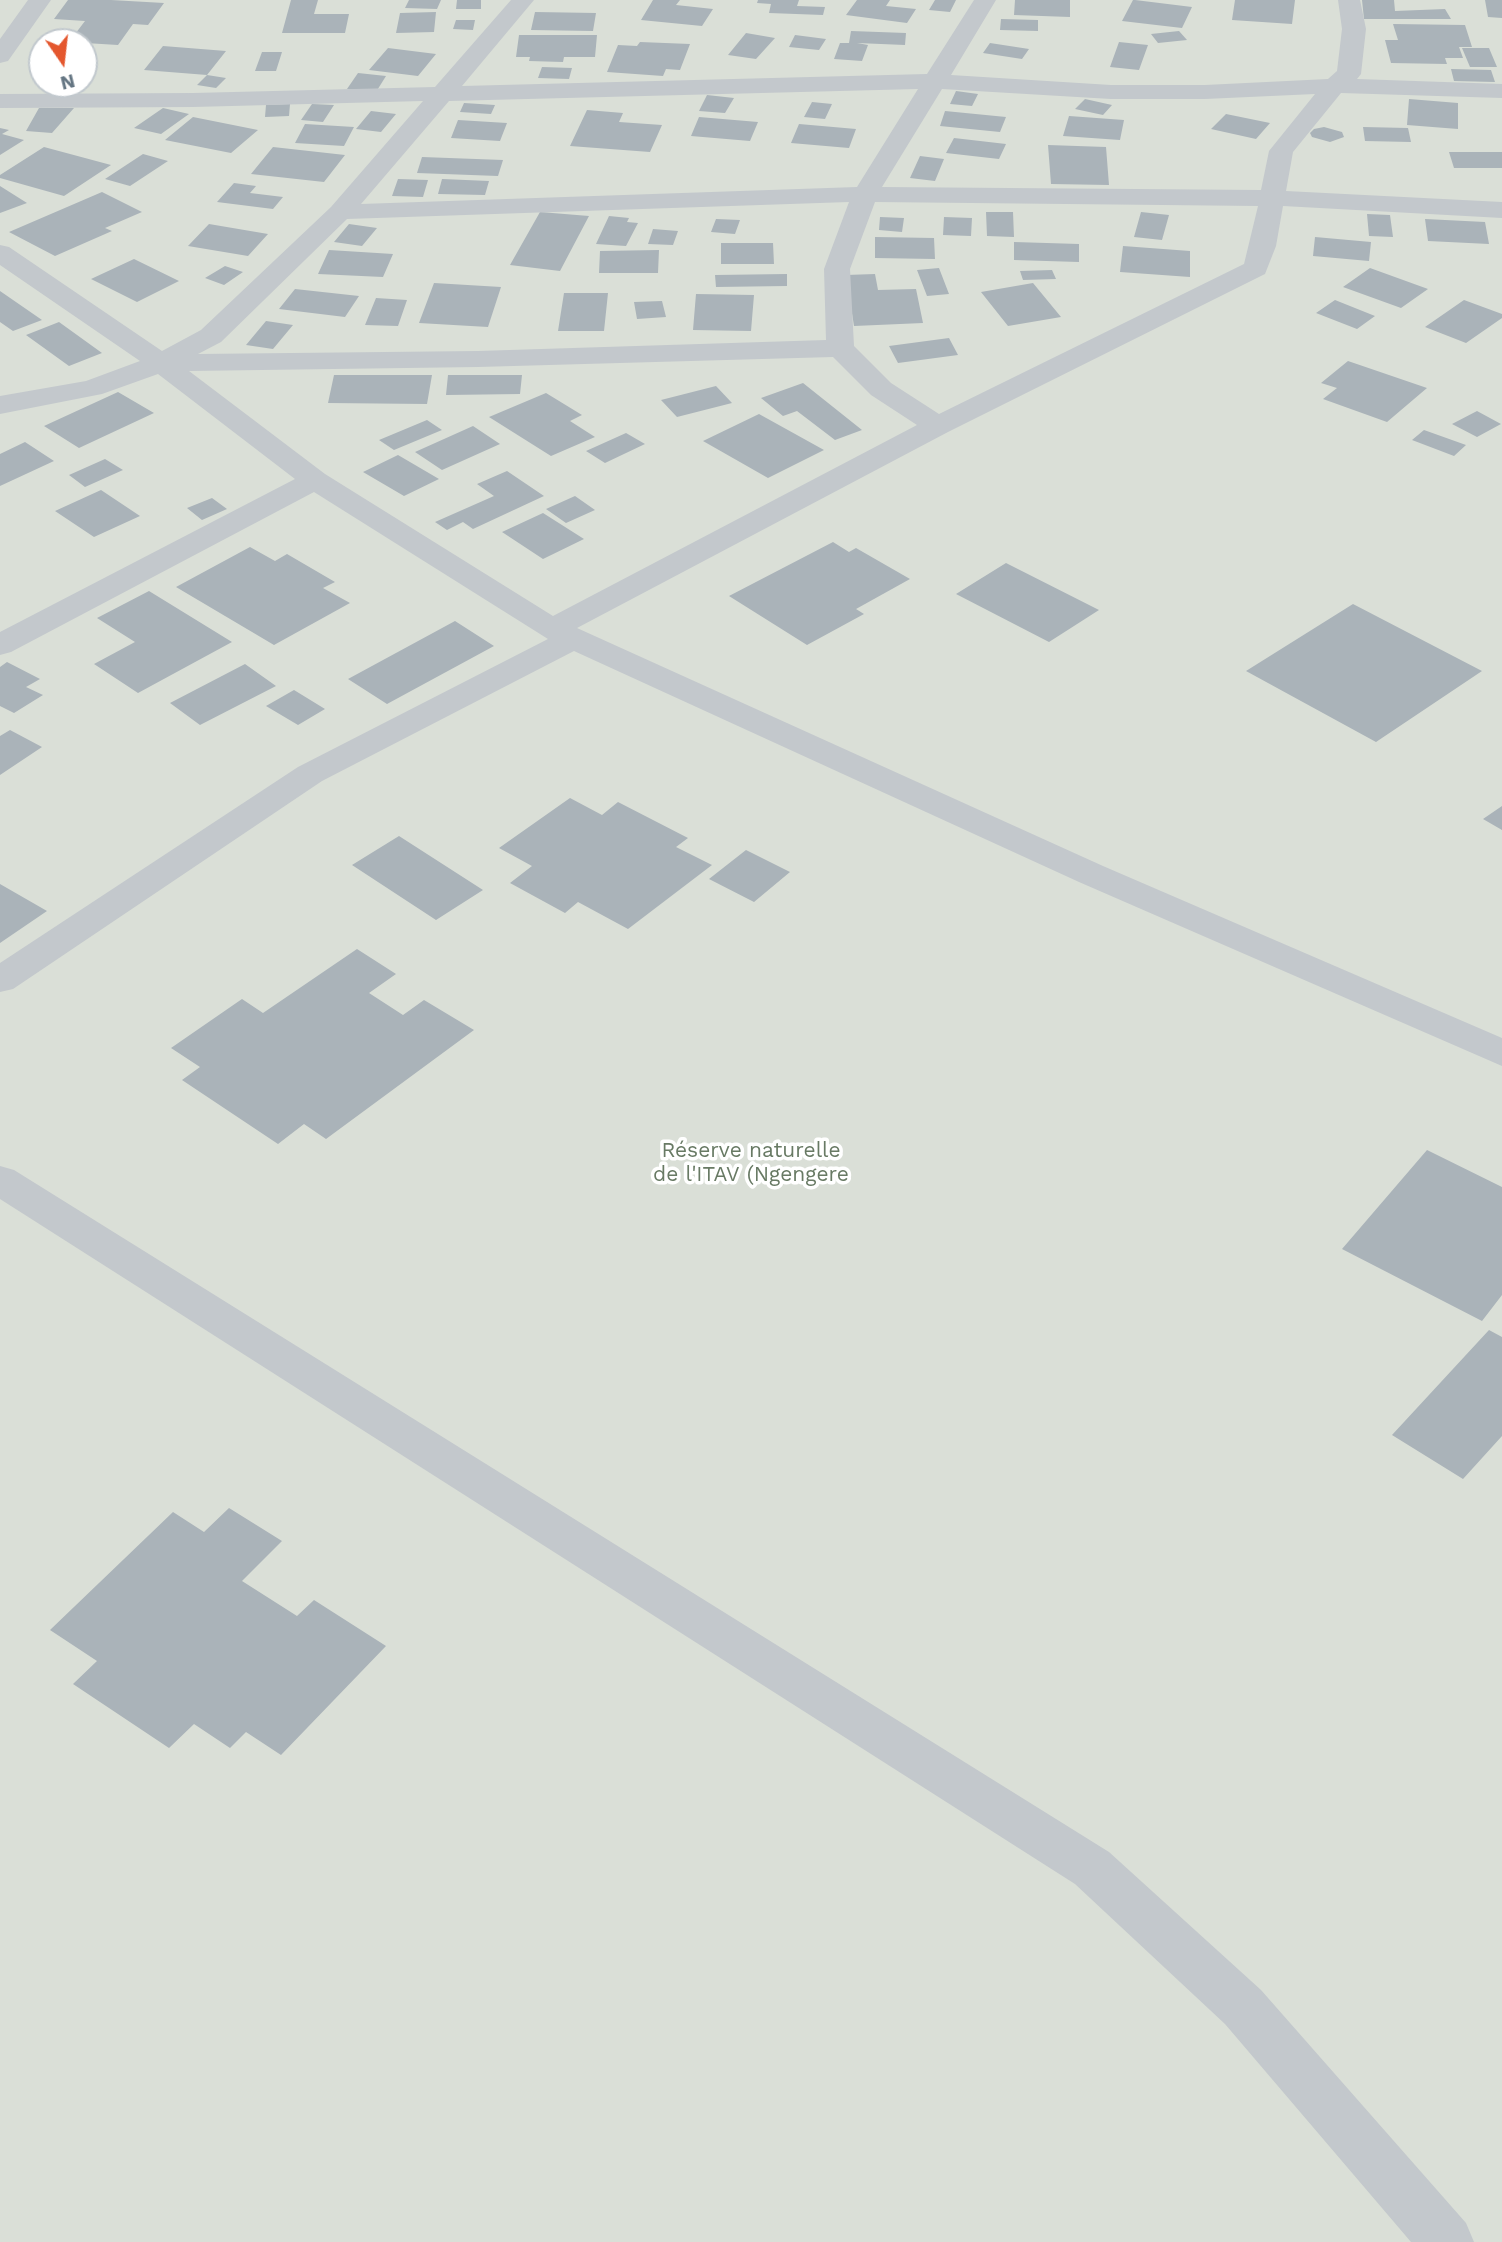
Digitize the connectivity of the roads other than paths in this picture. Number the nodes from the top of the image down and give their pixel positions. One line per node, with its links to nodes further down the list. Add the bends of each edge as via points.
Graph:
1 (40, 0): 5 (street)
2 (523, 0): 9 (street)
3 (985, 0): 6 (street)
4 (1349, 0): 7 (street, via 1354,29 1349,74)
5 (0, 56)
6 (936, 82): 7 (street, via 1111,92); 9 (street); 11 (street)
7 (1334, 86): 8 (street); 12 (street, via 1281,151)
8 (1502, 91)
9 (442, 94): 10 (street); 14 (street)
10 (0, 101)
11 (866, 194): 12 (street); 14 (street); 16 (street, via 837,269)
12 (1272, 198): 13 (street); 19 (street, via 1256,268)
13 (1502, 210)
14 (340, 212): 17 (street, via 211,336)
15 (0, 253): 17 (street)
16 (840, 348): 17 (street); 19 (street, via 881,389)
17 (161, 363): 18 (street, via 92,388); 20 (street)
18 (0, 405)
19 (938, 426): 21 (street)
20 (314, 480): 21 (street); 22 (street)
21 (562, 634): 23 (street, via 310,774); 24 (street, via 1091,874)
22 (0, 645)
23 (0, 980)
24 (1502, 1053)
25 (0, 1180): 26 (street, via 1092,1868 1242,2007)
26 (1447, 2242)

